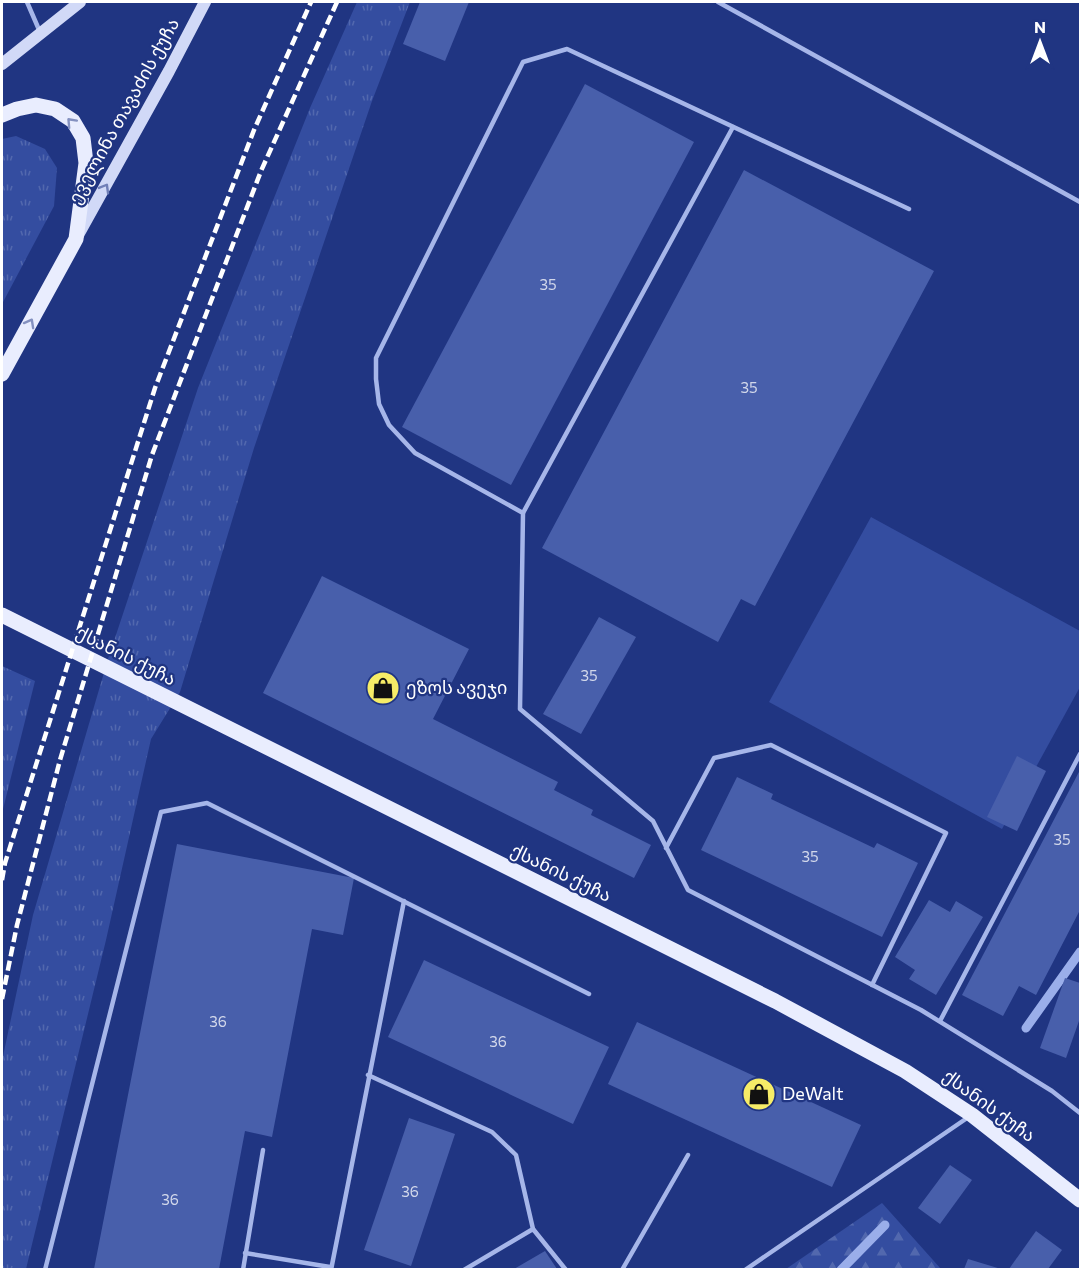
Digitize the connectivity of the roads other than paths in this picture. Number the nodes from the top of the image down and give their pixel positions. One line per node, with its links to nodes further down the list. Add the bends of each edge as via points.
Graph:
1 (27, 2): 5 (lane)
2 (80, 2): 5 (main road)
3 (205, 2): 11 (main road, ეველინა თავაძის ქუჩა, one-way to 3)
4 (718, 2): 9 (lane)
5 (40, 32): 6 (main road)
6 (2, 64)
7 (2, 115): 11 (main road, ეველინა თავაძის ქუჩა, one-way to 7, via 86,163 83,138 73,121 55,109 36,105)
8 (733, 127): 10 (lane); 13 (lane); 13 (lane, via 567,49 523,62 376,358 376,379 379,404 389,425 415,453)
9 (1080, 202)
10 (909, 209)
11 (76, 239): 12 (main road, ეველინა თავაძის ქუჩა, one-way to 11)
12 (2, 374)
13 (523, 513): 16 (lane, via 520,709 653,821)
14 (2, 615): 23 (main road, ქსანის ქუჩა, via 775,1001 905,1071)
15 (1080, 754): 20 (lane)
16 (666, 848): 18 (lane, via 688,890); 18 (lane, via 714,758 771,745 946,833)
17 (404, 901): 19 (lane); 21 (lane); 30 (lane, via 207,803 161,812)
18 (872, 985): 20 (lane)
19 (589, 994)
20 (940, 1021): 22 (lane, via 1052,1091)
21 (368, 1075): 27 (lane, via 492,1132 516,1155); 29 (lane)
22 (1080, 1113)
23 (972, 1115): 26 (main road, ქსანის ქუჩა); 35 (lane)
24 (263, 1150): 28 (lane)
25 (688, 1155): 34 (lane)
26 (1080, 1200)
27 (533, 1229): 32 (lane); 33 (lane)
28 (245, 1253): 29 (lane); 31 (lane)
29 (330, 1268)
30 (45, 1269)
31 (243, 1269)
32 (464, 1269)
33 (566, 1269)
34 (622, 1269)
35 (745, 1269)

